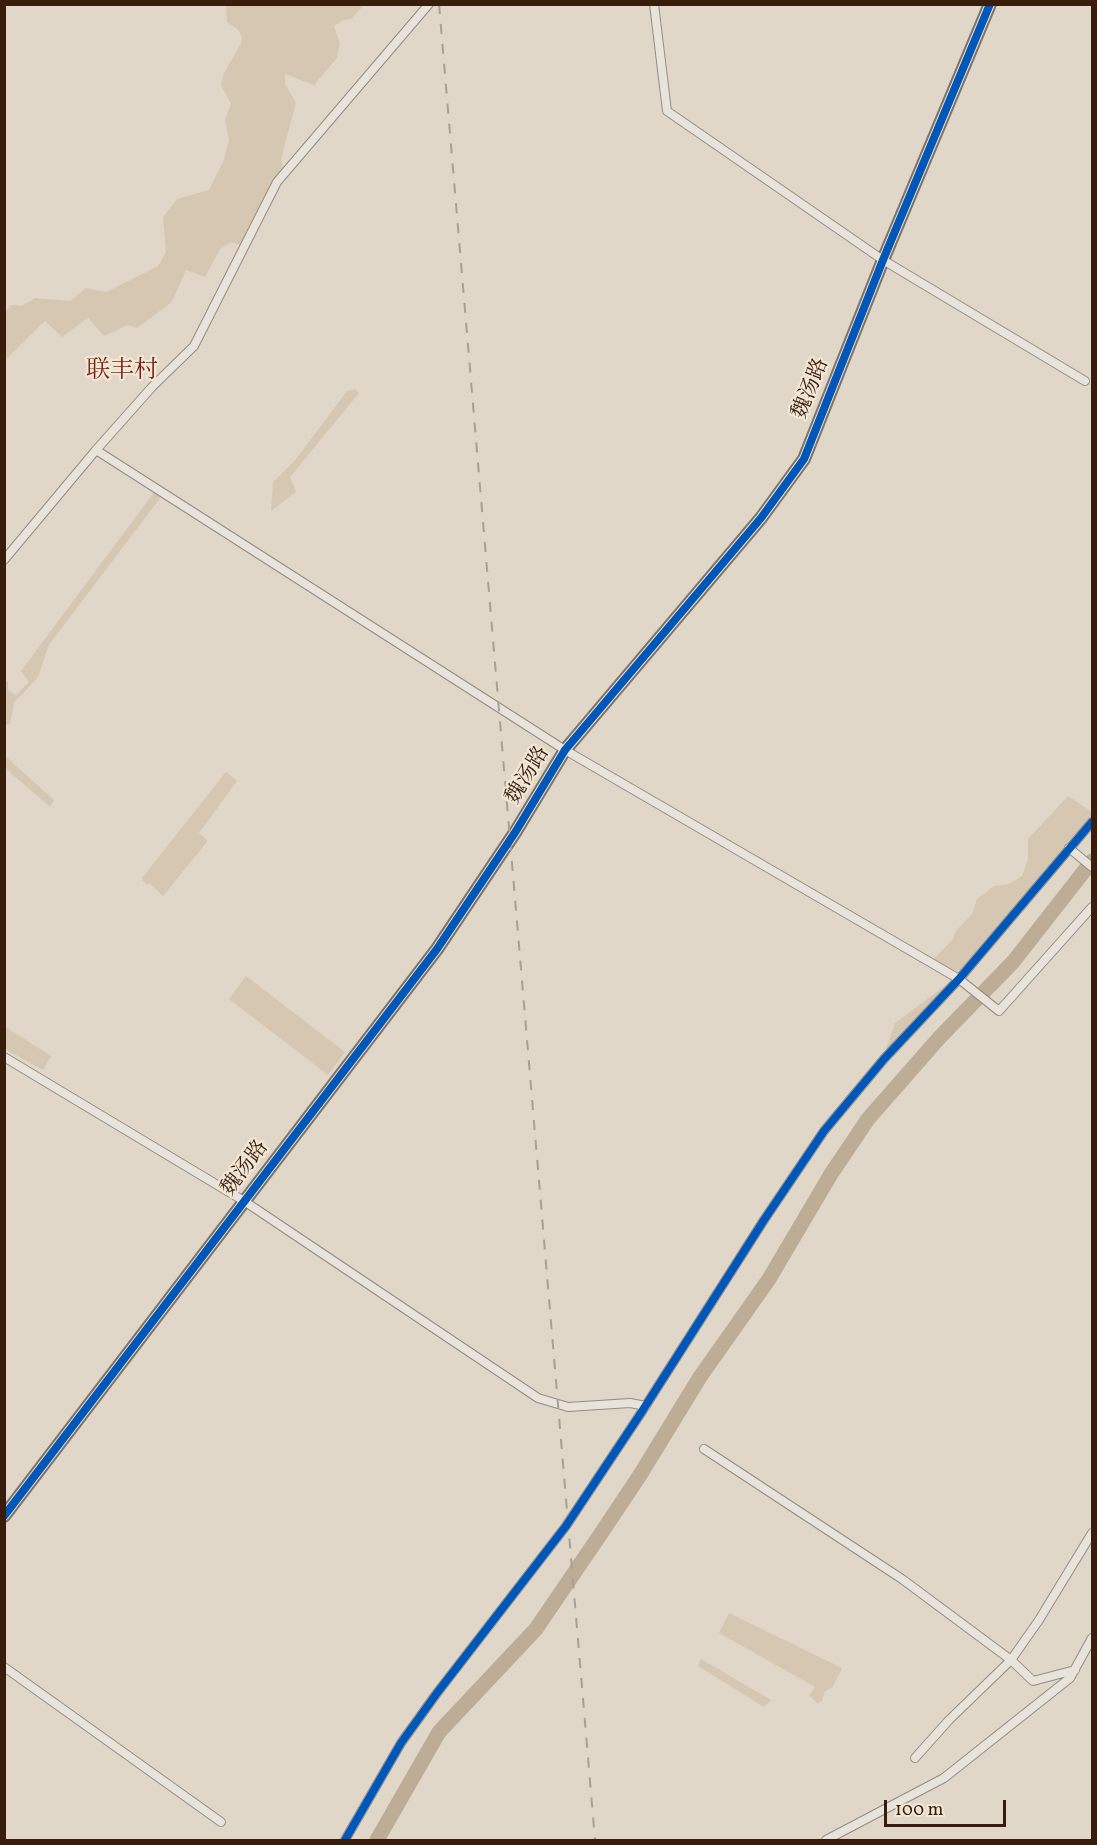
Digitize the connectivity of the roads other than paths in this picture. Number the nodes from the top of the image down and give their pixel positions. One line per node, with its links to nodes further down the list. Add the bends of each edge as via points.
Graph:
1 (429, 4): 6 (street, via 277,182 194,346)
2 (654, 4): 4 (street, via 667,111)
3 (990, 4): 4 (street, 魏汤路)
4 (883, 260): 5 (street); 8 (street, 魏汤路, via 804,459 761,518)
5 (1085, 381)
6 (96, 450): 7 (street); 8 (street)
7 (4, 560)
8 (565, 750): 13 (street); 15 (street, 魏汤路, via 436,949)
9 (1092, 822): 10 (street)
10 (1069, 848): 11 (street); 13 (street)
11 (1092, 867)
12 (1092, 907): 13 (street, via 999,1011)
13 (959, 979): 16 (street, via 824,1131)
14 (4, 1057): 15 (street)
15 (244, 1201): 16 (street, via 538,1398 568,1407 614,1403); 18 (street, 魏汤路)
16 (646, 1406): 26 (street, via 566,1526 400,1743)
17 (704, 1449): 21 (street, via 902,1579)
18 (4, 1516)
19 (1092, 1533): 21 (street)
20 (1092, 1638): 23 (street)
21 (1011, 1660): 23 (street, via 1033,1681); 24 (street)
22 (4, 1667): 25 (street)
23 (1075, 1670): 27 (street, via 944,1778)
24 (915, 1758)
25 (221, 1822)
26 (345, 1840)
27 (826, 1840)

